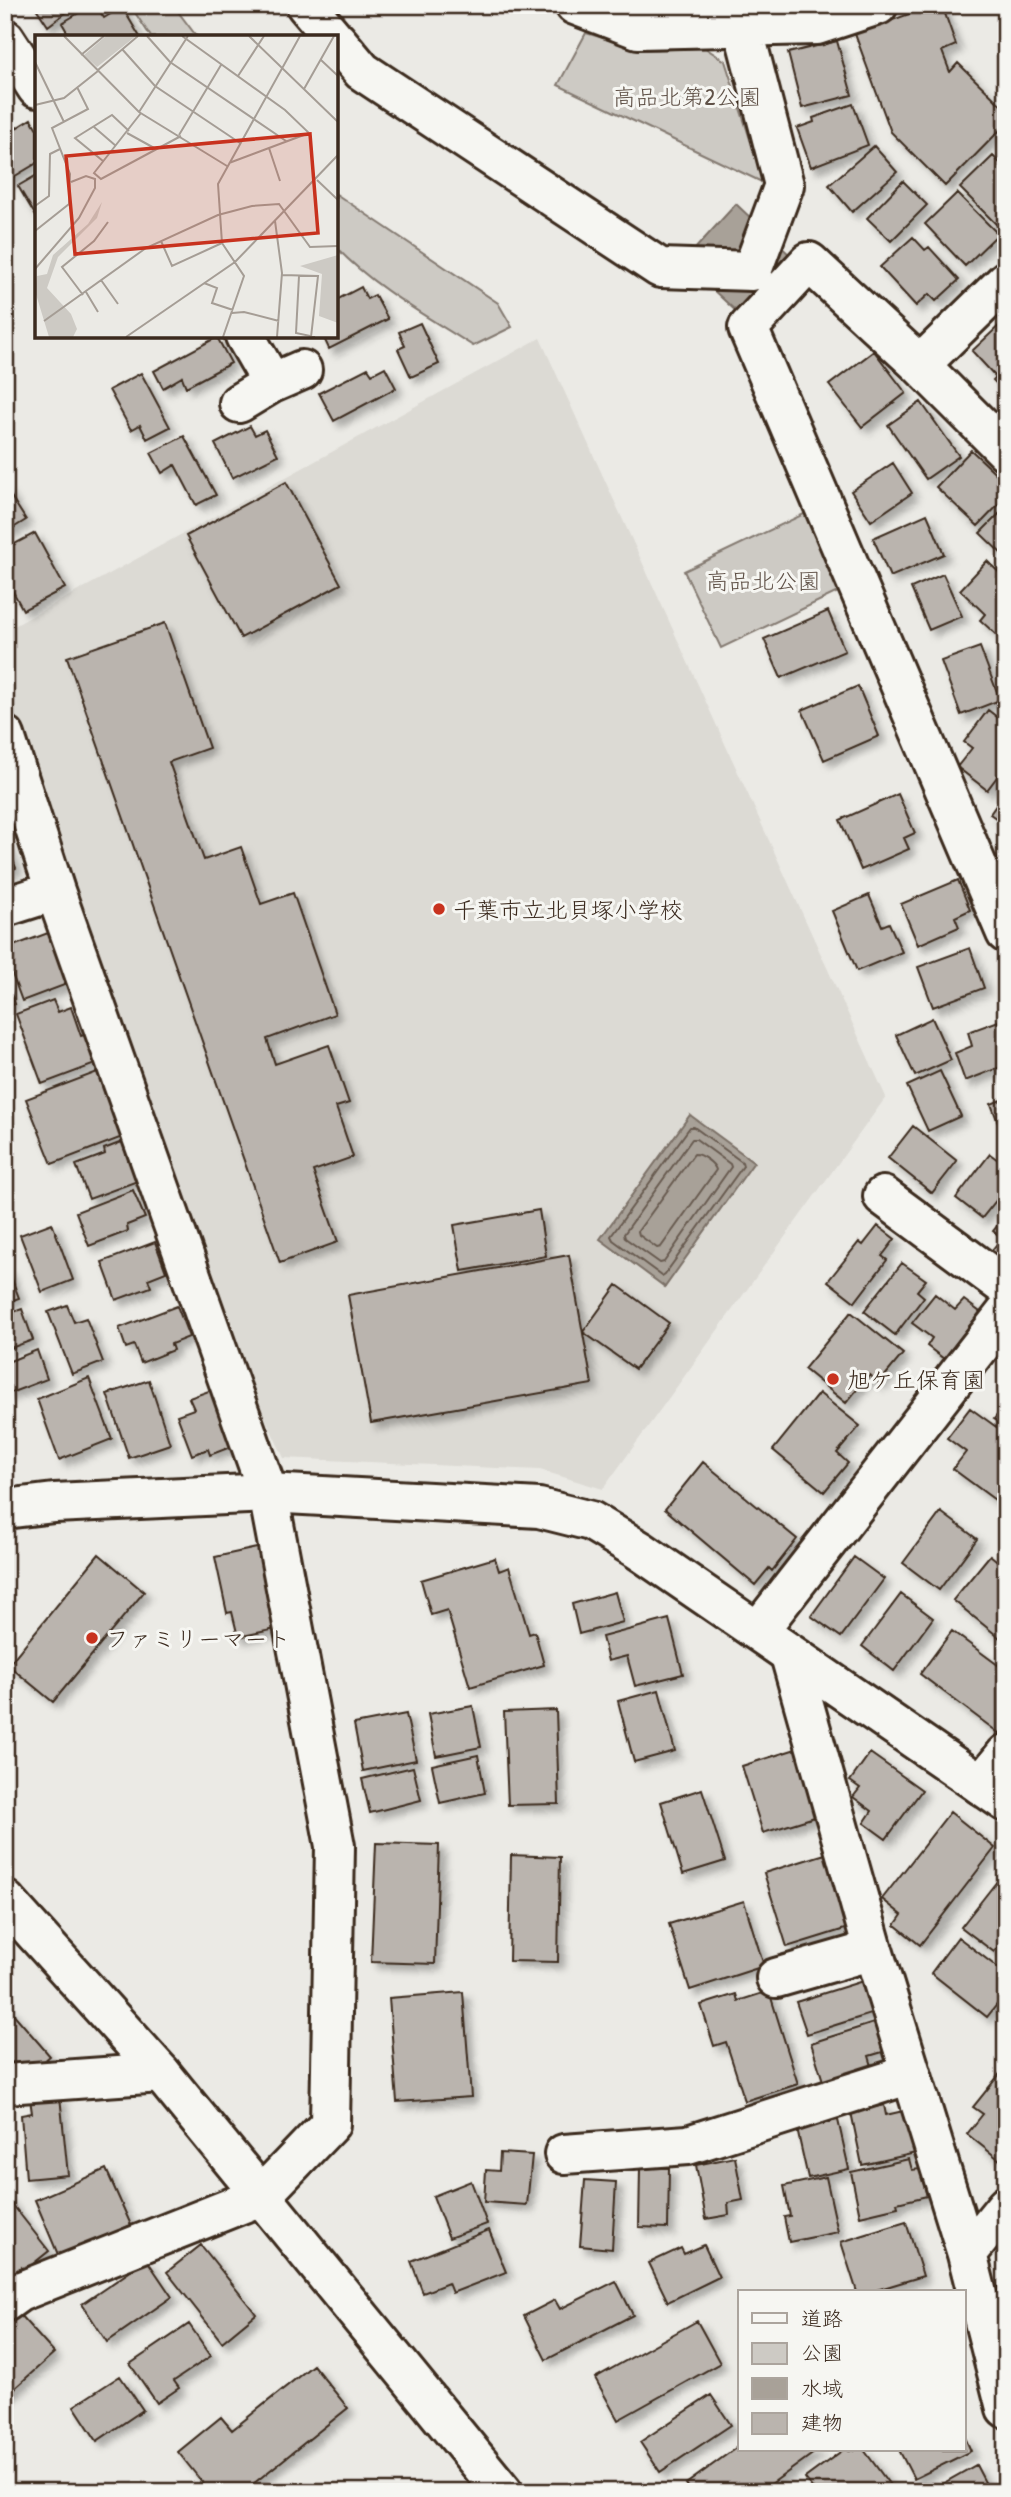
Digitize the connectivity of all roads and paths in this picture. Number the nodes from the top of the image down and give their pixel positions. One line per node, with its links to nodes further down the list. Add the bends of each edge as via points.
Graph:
1 (306, 5): 5 (street)
2 (575, 5): 4 (street, via 638,29)
3 (878, 5): 4 (street, via 817,25)
4 (743, 27): 7 (street, via 784,185 752,271 660,268 362,71)
5 (332, 35)
6 (5, 39): 8 (street)
7 (338, 42)
8 (35, 85)
9 (1006, 281): 11 (street)
10 (248, 338): 12 (street, via 287,377)
11 (920, 365): 13 (street); 17 (street, via 809,262 747,328)
12 (239, 403)
13 (1006, 451)
14 (5, 736): 15 (street)
15 (55, 891): 16 (street); 21 (street)
16 (5, 907)
17 (1004, 925)
18 (883, 1196): 19 (street)
19 (1006, 1287)
20 (1006, 1313): 23 (street)
21 (268, 1493): 22 (street); 23 (street, via 539,1508 591,1521); 34 (street, via 335,1846 330,2124)
22 (5, 1509)
23 (758, 1631): 24 (street)
24 (790, 1655): 26 (street); 28 (street)
25 (1006, 1754): 26 (street)
26 (993, 1793)
27 (5, 1900): 30 (street)
28 (873, 1950): 29 (street); 31 (street)
29 (776, 1978)
30 (161, 2073): 32 (street); 34 (street)
31 (911, 2074): 33 (street, via 688,2145); 36 (street)
32 (5, 2084)
33 (564, 2154)
34 (261, 2196): 37 (street, via 19,2292); 39 (street)
35 (1006, 2206): 36 (street)
36 (967, 2254): 38 (street)
37 (5, 2302)
38 (1006, 2408)
39 (503, 2492)

